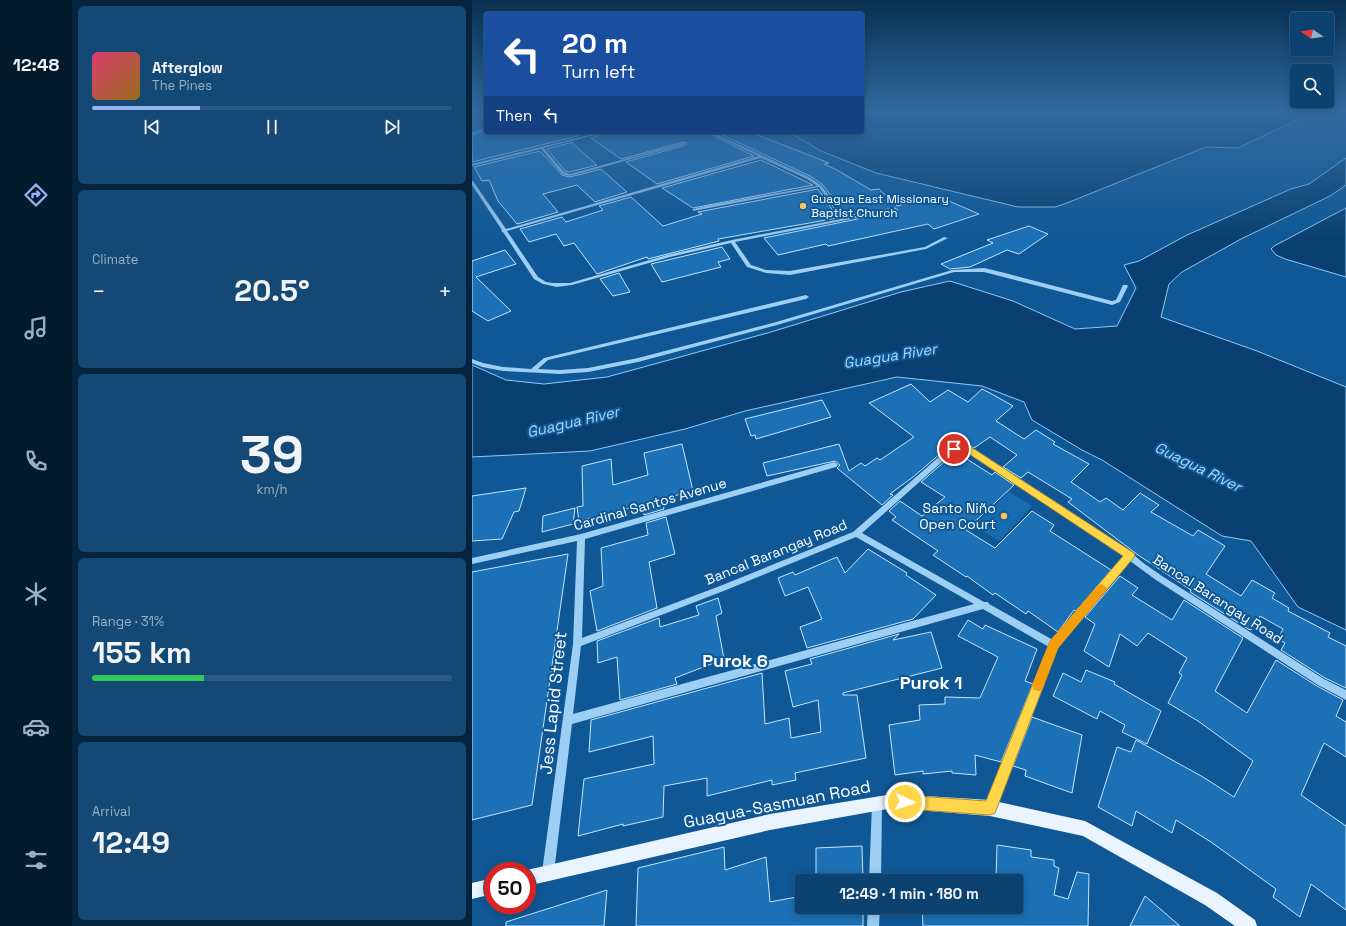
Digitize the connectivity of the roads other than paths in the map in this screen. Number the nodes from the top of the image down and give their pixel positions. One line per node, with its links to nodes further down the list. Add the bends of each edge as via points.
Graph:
1 (515, 155): 5 (street)
2 (548, 155): 3 (street, via 563,173 570,175)
3 (643, 155)
4 (762, 156): 7 (street); 11 (street)
5 (472, 165)
6 (472, 182): 11 (street)
7 (820, 186): 8 (street); 10 (street)
8 (695, 210)
9 (895, 210): 10 (street)
10 (843, 219): 13 (street)
11 (503, 231): 13 (street, via 536,278 545,284 557,286)
12 (946, 238): 13 (street, via 926,248 790,273 766,271 749,266)
13 (732, 241)
14 (1125, 286): 17 (street, via 1117,302 1112,303 984,270 954,271 775,324 638,360 573,372)
15 (806, 297): 17 (street, via 546,358)
16 (472, 361): 17 (street, via 503,369)
17 (532, 371)
18 (834, 465): 20 (street, Cardinal Santos Avenue)
19 (856, 534): 21 (street, Bancal Barangay Road, via 950,451 959,448 968,449); 23 (street); 24 (street, Bancal Barangay Road)
20 (581, 537): 22 (street, Cardinal Santos Avenue); 24 (street, Jess Lapid Street)
21 (1130, 556): 25 (street); 26 (street, Bancal Barangay Road, via 1159,578)
22 (472, 561)
23 (985, 605): 25 (street); 27 (street)
24 (577, 644): 27 (street, Jess Lapid Street)
25 (1054, 645): 29 (street)
26 (1346, 695)
27 (568, 720): 30 (street, Jess Lapid Street)
28 (877, 804): 29 (main road, Guagua-Sasmuan Road, via 893,801); 30 (main road, Guagua-Sasmuan Road, via 770,822); 31 (street)
29 (990, 808): 37 (main road, Guagua-Sasmuan Road, via 1086,829 1211,899)
30 (548, 872): 32 (main road, Guagua-Sasmuan Road)
31 (875, 874)
32 (536, 875)
33 (484, 888): 34 (main road)
34 (472, 891)
35 (874, 914): 36 (street)
36 (873, 926)
37 (1249, 926)

